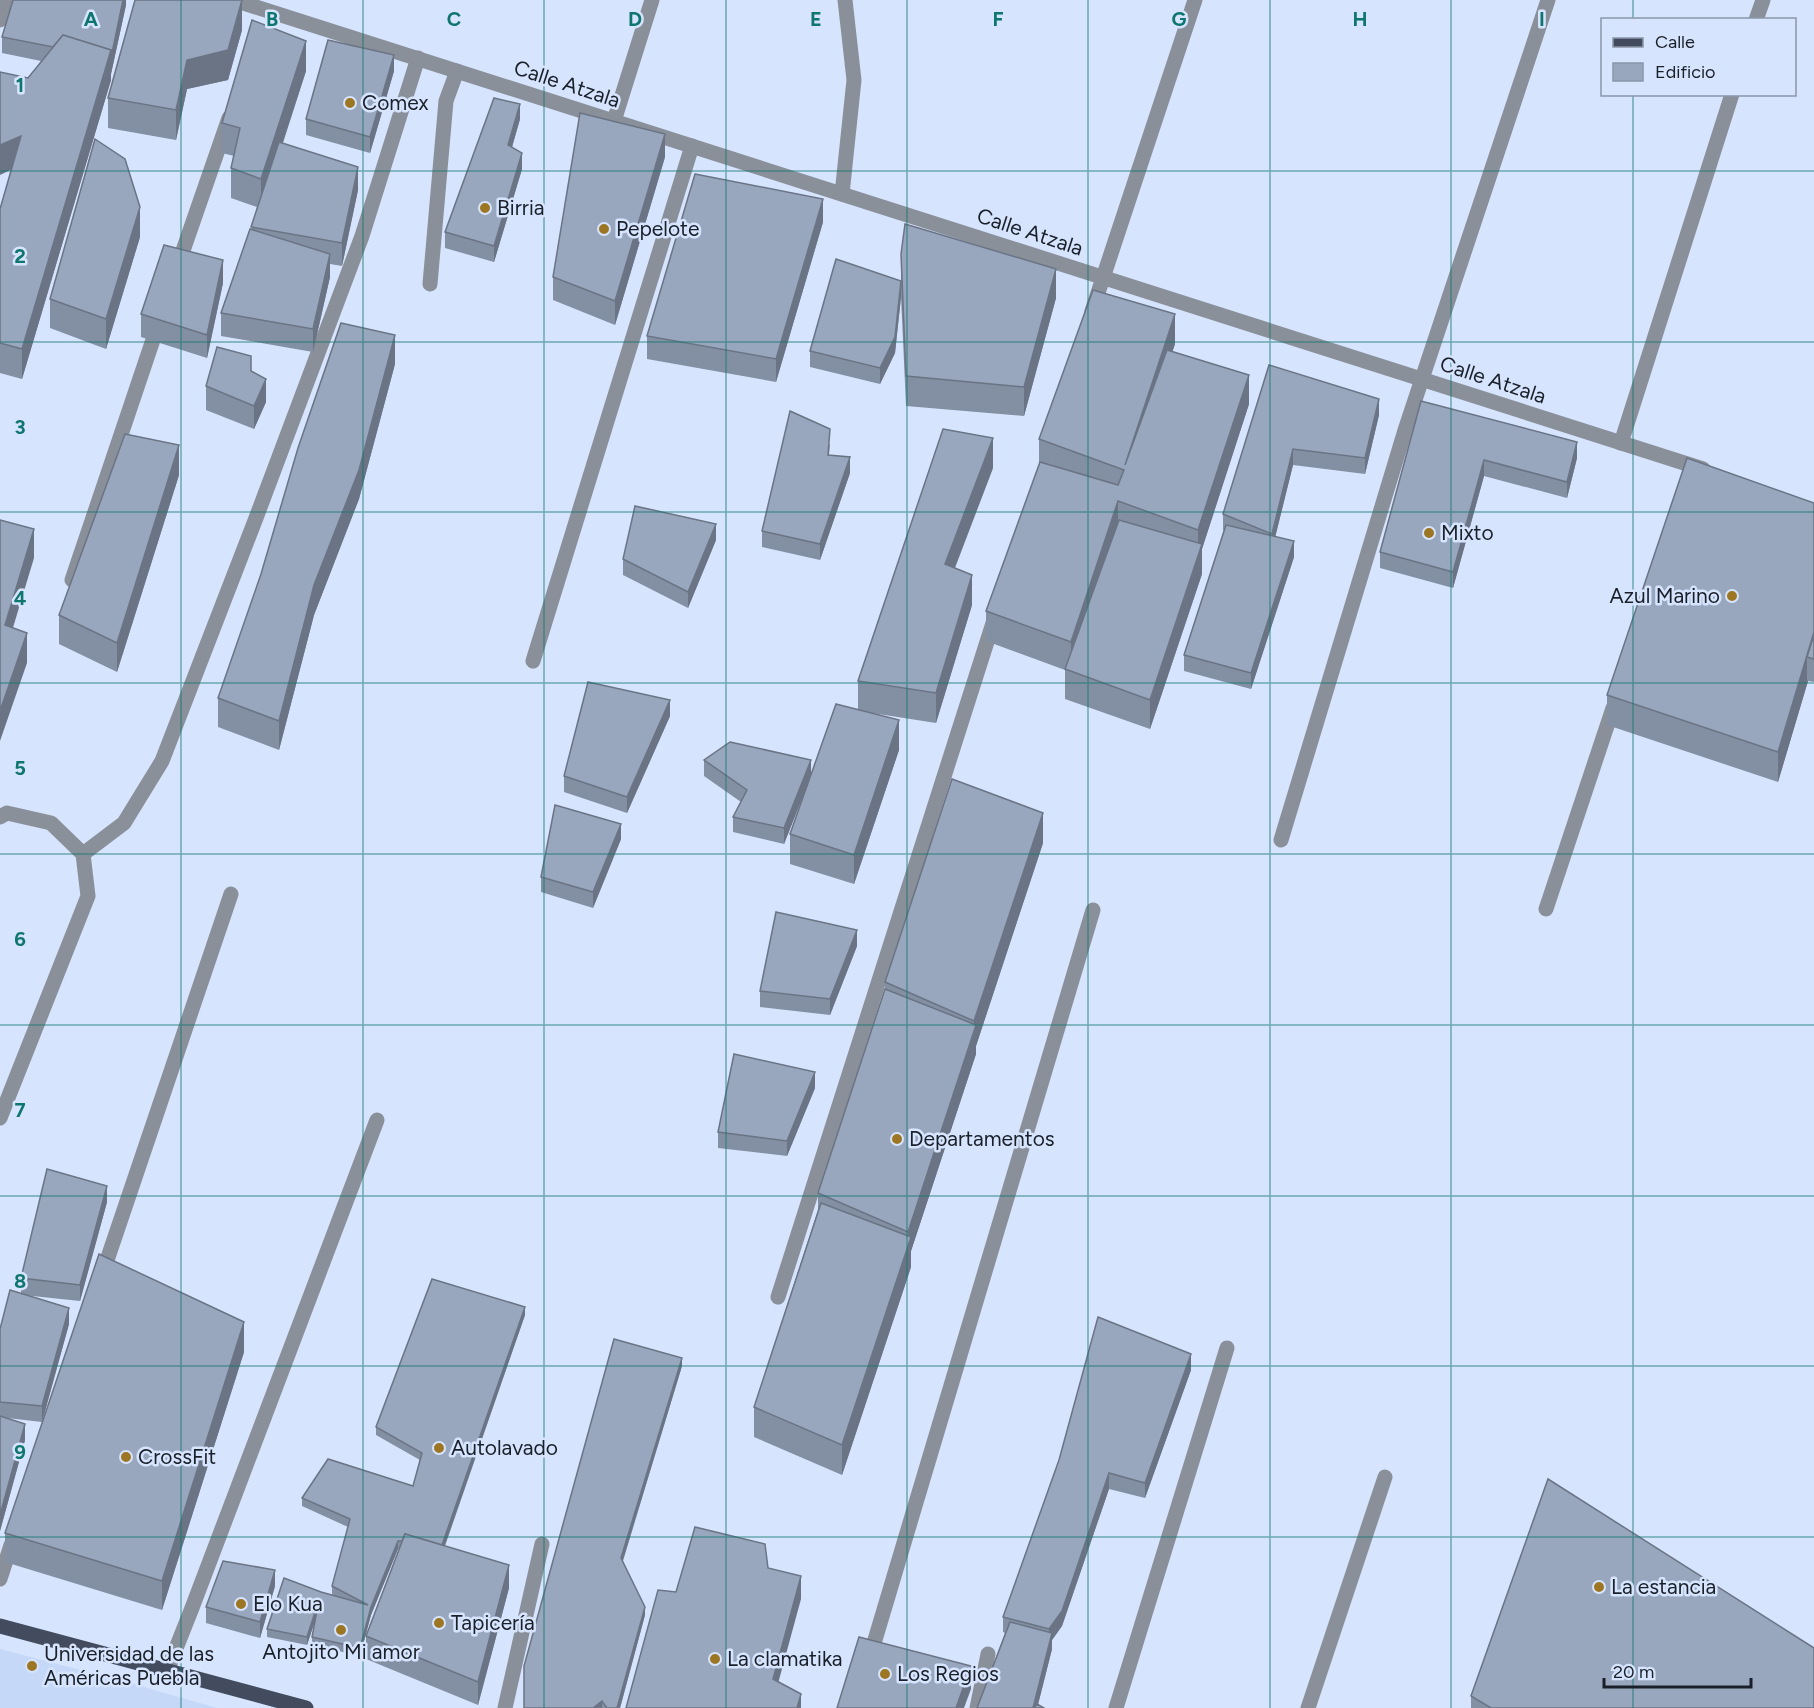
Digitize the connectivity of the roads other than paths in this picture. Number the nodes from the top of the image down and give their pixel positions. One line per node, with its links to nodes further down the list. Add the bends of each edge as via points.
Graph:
1 (6, 0): 9 (street)
2 (234, 0): 10 (street, Calle Atzala, via 263,15)
3 (652, 0): 14 (street)
4 (845, 0): 16 (street, via 854,80)
5 (1196, 0): 17 (street)
6 (1548, 0): 22 (street)
7 (1763, 0): 8 (street)
8 (1757, 18)
9 (0, 20)
10 (418, 58): 11 (street, Calle Atzala); 31 (street, via 362,236 162,760 124,823)
11 (457, 71): 14 (street, Calle Atzala); 18 (street, via 446,101)
12 (1731, 96): 23 (street)
13 (233, 106): 19 (street)
14 (614, 121): 15 (street, Calle Atzala)
15 (692, 146): 16 (street, Calle Atzala); 27 (street)
16 (842, 194): 17 (street, Calle Atzala)
17 (1103, 277): 21 (street); 22 (street, Calle Atzala)
18 (430, 284)
19 (171, 286)
20 (164, 309): 25 (street)
21 (1089, 323)
22 (1422, 380): 23 (street, Calle Atzala); 30 (street)
23 (1621, 443): 24 (street, Calle Atzala, via 1692,471)
24 (1715, 473)
25 (72, 580)
26 (998, 606): 38 (street)
27 (533, 661)
28 (1618, 691): 33 (street)
29 (0, 818): 31 (street, via 7,813 51,823)
30 (1281, 840)
31 (83, 854): 35 (street, via 87,896)
32 (231, 894): 37 (street)
33 (1546, 909)
34 (1093, 910): 47 (street)
35 (0, 1118)
36 (377, 1120): 46 (street)
37 (95, 1295)
38 (778, 1298)
39 (1227, 1348): 51 (street)
40 (1385, 1477): 52 (street)
41 (16, 1529): 43 (street)
42 (542, 1544): 49 (street)
43 (0, 1579)
44 (0, 1626): 46 (main road)
45 (988, 1654): 50 (street)
46 (167, 1671): 48 (main road)
47 (865, 1674)
48 (306, 1708)
49 (505, 1708)
50 (977, 1708)
51 (1116, 1708)
52 (1308, 1708)

